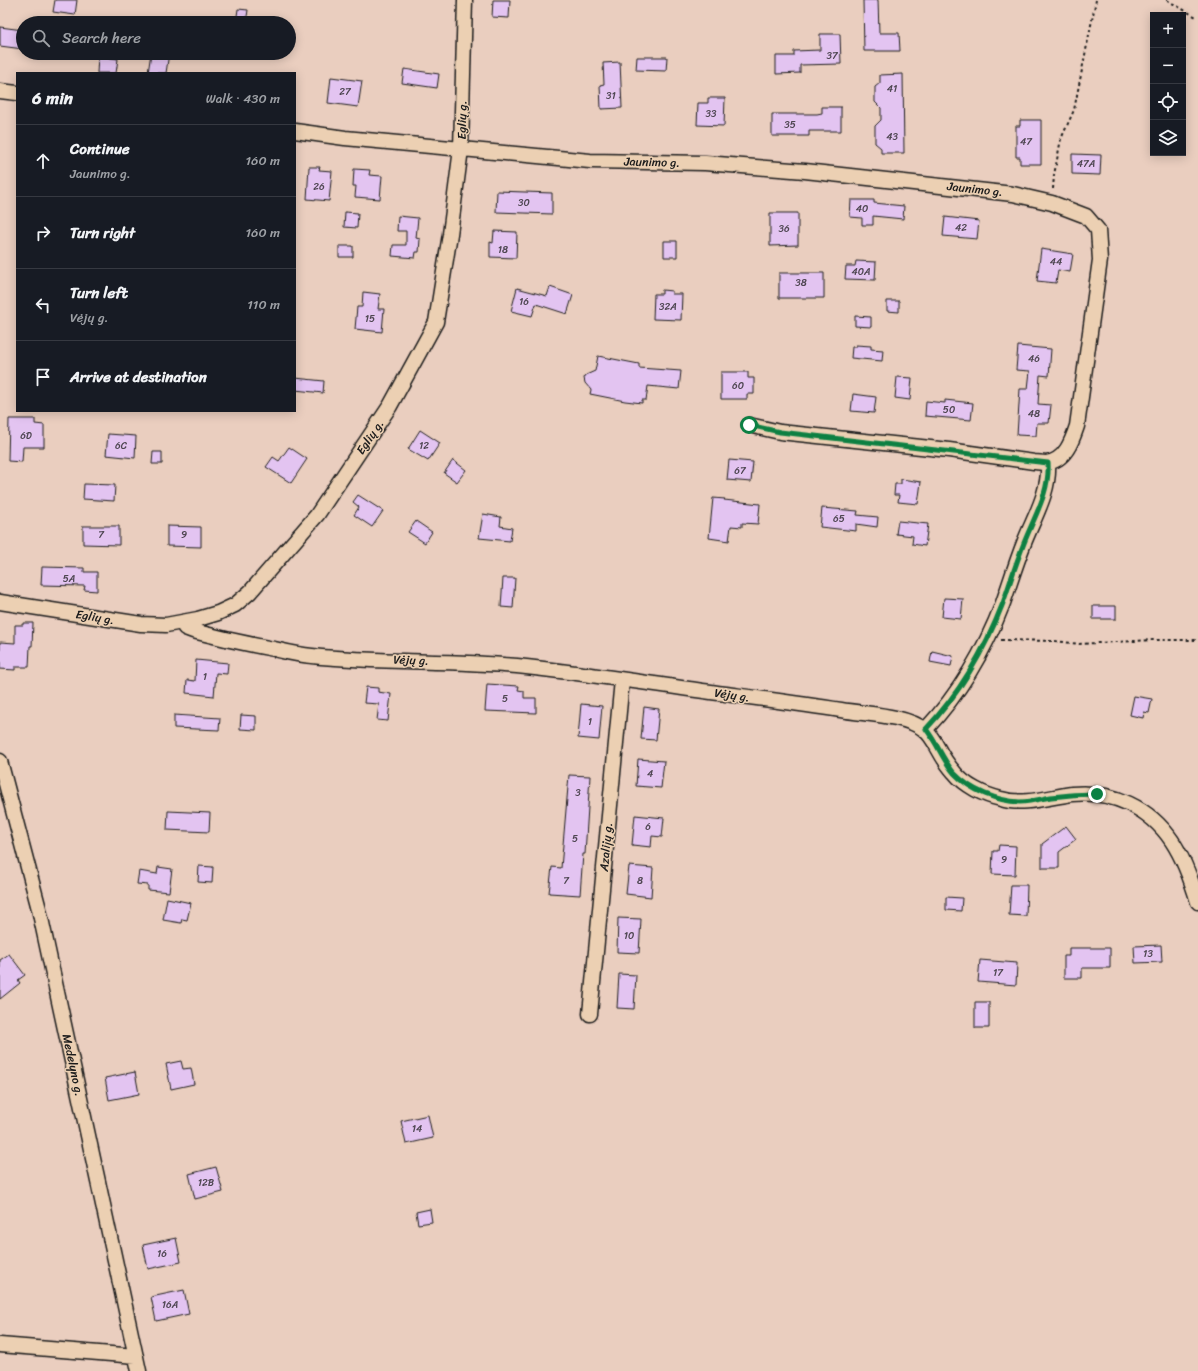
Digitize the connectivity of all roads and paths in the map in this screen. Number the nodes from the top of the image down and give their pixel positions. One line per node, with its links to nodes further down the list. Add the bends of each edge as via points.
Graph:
1 (465, 0): 8 (street, Eglių g.)
2 (1096, 0): 9 (path, via 1074,110 1061,139)
3 (1167, 0): 4 (path)
4 (1198, 18)
5 (0, 91): 6 (street)
6 (16, 93)
7 (296, 131): 8 (street, Jaunimo g.)
8 (461, 149): 9 (street, Jaunimo g., via 590,161 705,163 789,169 1014,194); 13 (street, Eglių g., via 436,322 390,406 317,515 250,592 218,613)
9 (1052, 202): 11 (street, Jaunimo g., via 1086,216 1098,230 1100,260 1077,426 1070,446 1060,457)
10 (749, 425): 11 (street, via 780,432)
11 (1048, 463): 14 (street, via 1048,478 1041,502)
12 (0, 602): 13 (street, Eglių g., via 141,624)
13 (182, 623): 16 (street, Vėjų g., via 185,628 199,633 308,656 517,666)
14 (988, 639): 15 (path, via 1055,640 1079,644); 17 (street, via 970,672)
15 (1198, 640)
16 (622, 680): 17 (street, Vėjų g., via 894,718 915,723); 20 (street, Azalijų g.)
17 (926, 729): 19 (street, via 961,780 1003,800 1022,802 1075,794 1097,794 1113,797 1145,812 1162,827 1173,842)
18 (0, 761): 22 (street, Medelyno g., via 39,909)
19 (1198, 902)
20 (590, 1014)
21 (0, 1345): 22 (street)
22 (136, 1356): 23 (street, Medelyno g.)
23 (139, 1371)

